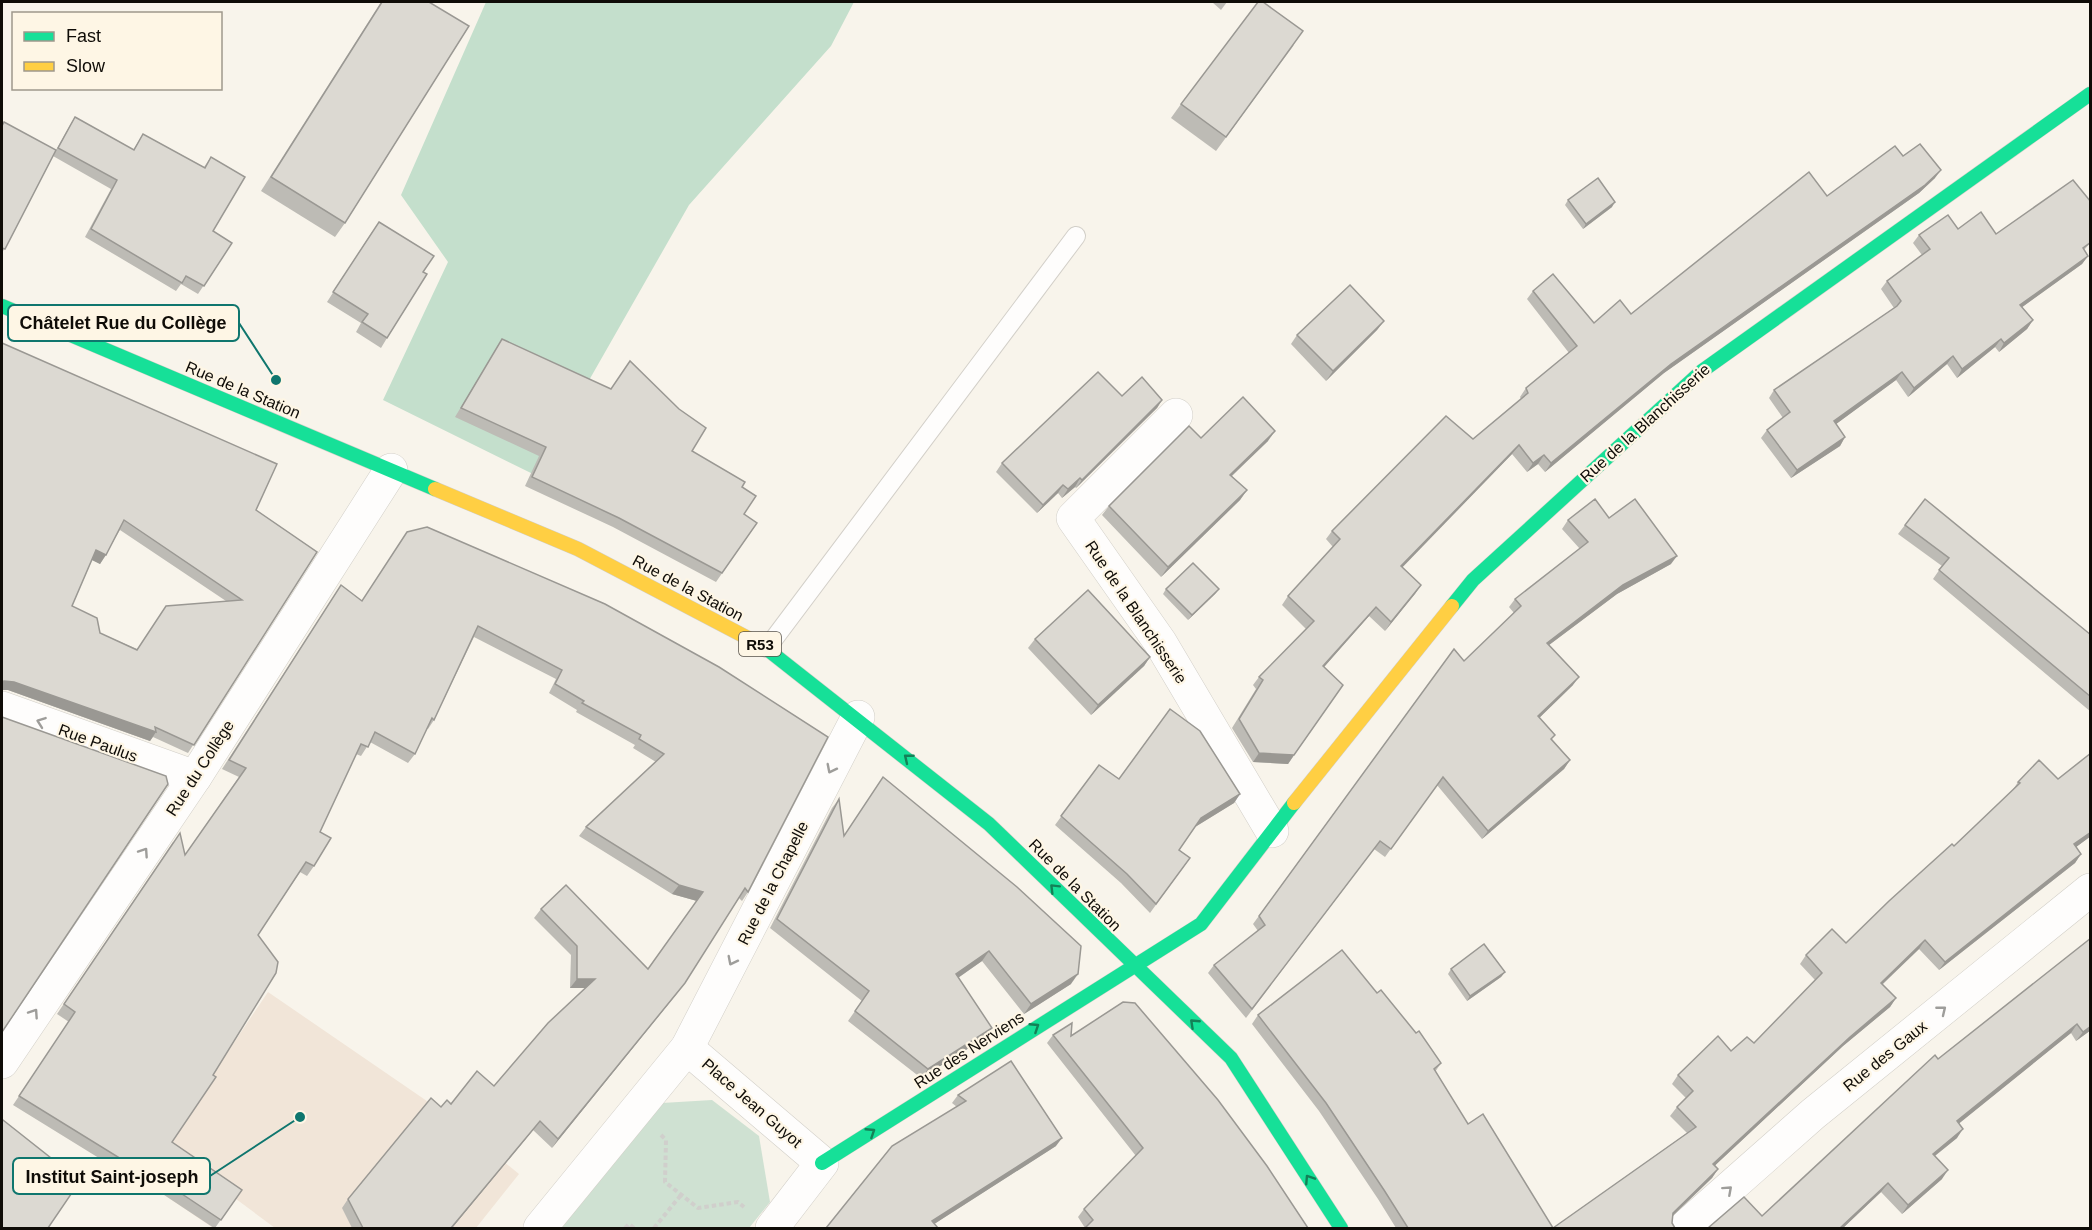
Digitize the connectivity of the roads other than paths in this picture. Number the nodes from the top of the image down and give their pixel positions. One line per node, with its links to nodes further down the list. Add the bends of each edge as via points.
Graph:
1 (2091, 94): 10 (street, Rue de la Blanchisserie, via 1702,370 1473,580)
2 (1076, 236): 6 (lane)
3 (2, 306): 5 (street, Rue de la Station / R53)
4 (1176, 415): 10 (street, Rue de la Blanchisserie, via 1073,518 1160,642)
5 (391, 470): 6 (street, Rue de la Station / R53, via 578,549); 9 (street, Rue du Collège)
6 (767, 648): 8 (street, Rue de la Station / R53)
7 (2, 708): 9 (street, Rue Paulus, one-way to 7)
8 (858, 717): 12 (street, Rue de la Station / R53, one-way to 8, via 989,824); 13 (street, Rue de la Chapelle, one-way to 13)
9 (195, 777): 14 (street, Rue du Collège, one-way to 9)
10 (1272, 831): 12 (street, Rue de la Blanchisserie, via 1201,924)
11 (2091, 890): 19 (street, Rue des Gaux, one-way to 11, via 1813,1114)
12 (1134, 966): 15 (street, Rue des Nerviens, one-way to 12); 18 (street, Rue de la Station / R53, one-way to 12, via 1231,1058)
13 (687, 1048): 15 (street, Place Jean Guyot); 16 (street, Place Jean Guyot)
14 (2, 1062)
15 (822, 1163): 17 (street)
16 (540, 1228)
17 (772, 1228)
18 (1341, 1228)
19 (1684, 1228)

